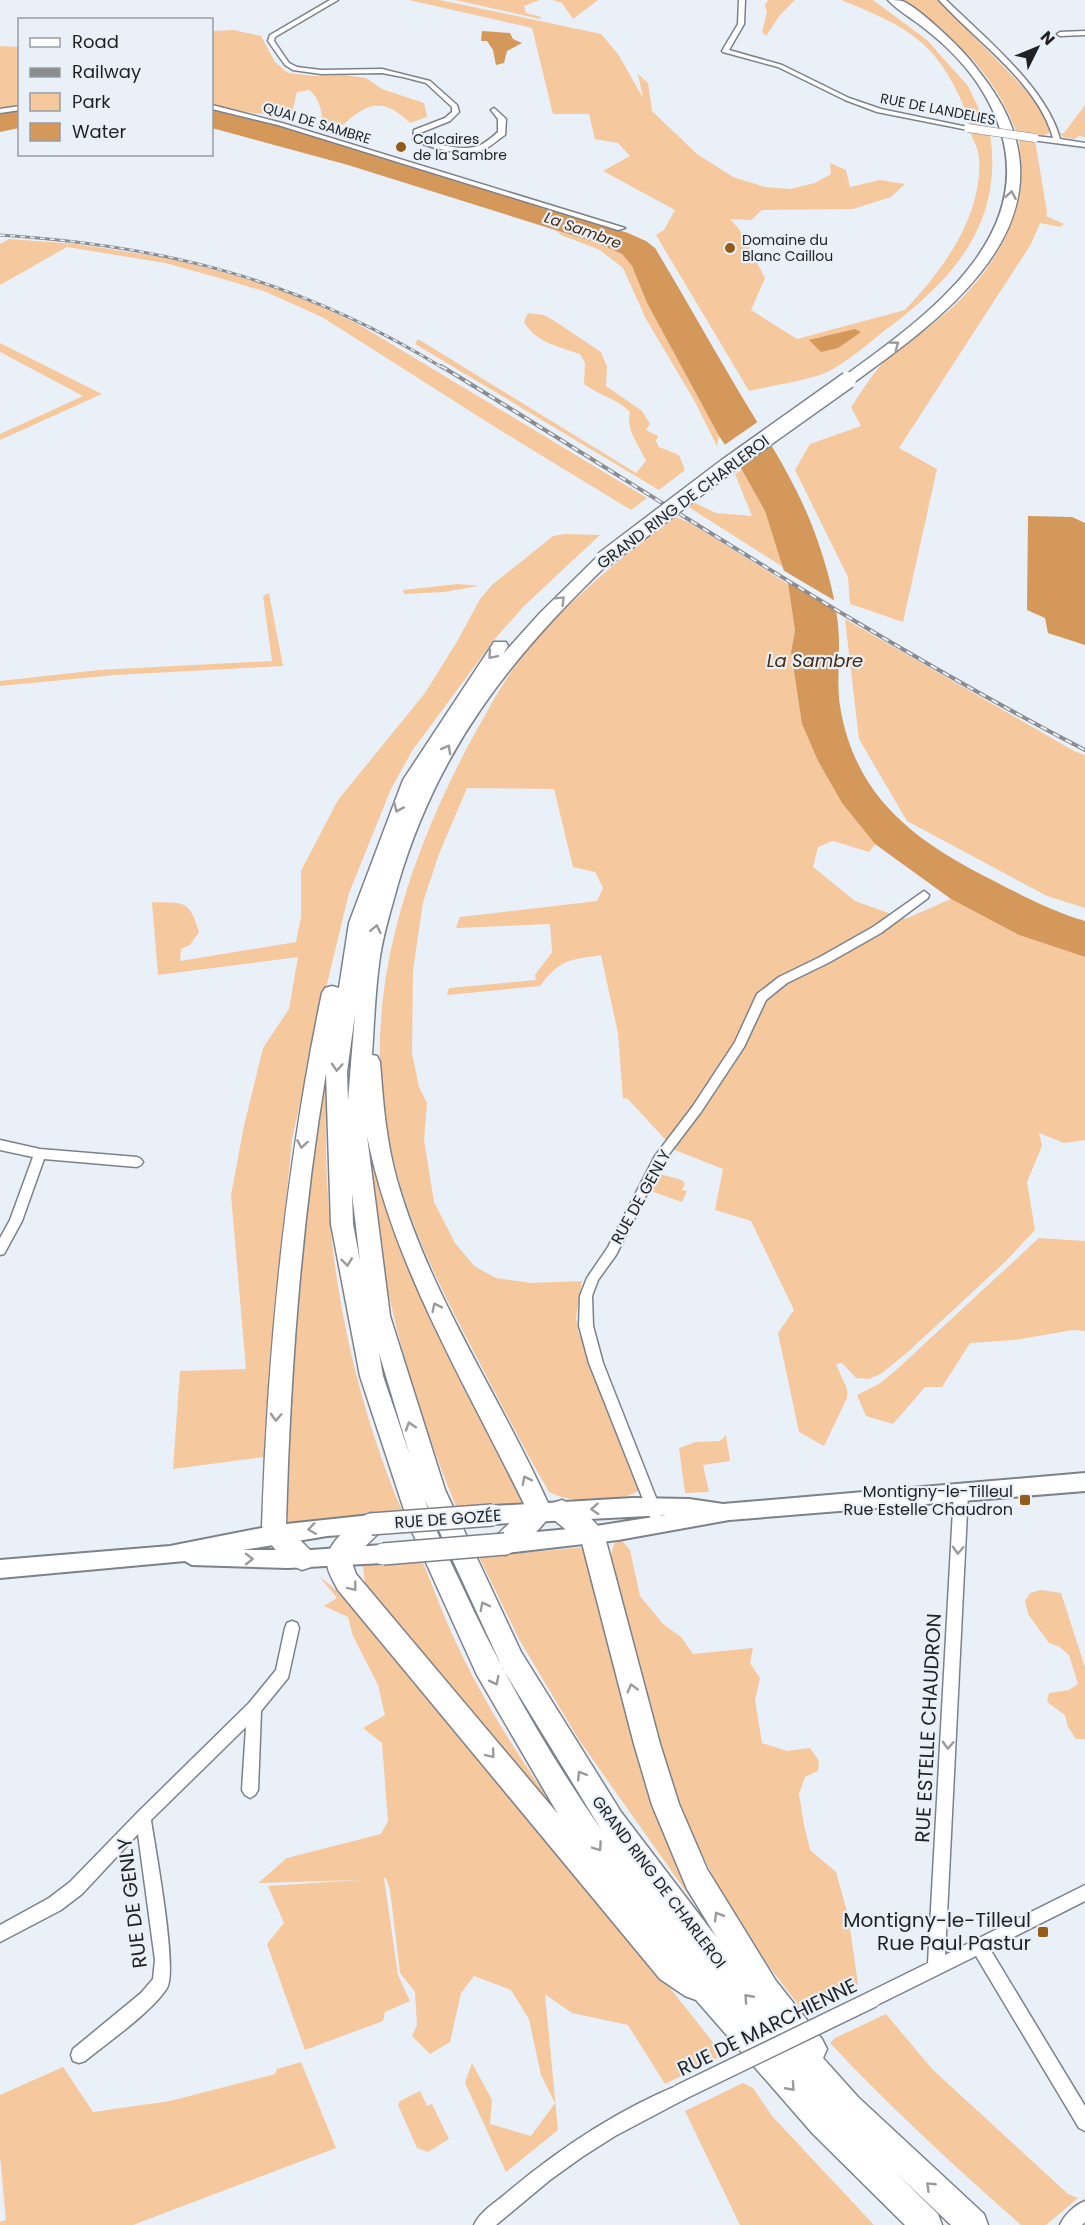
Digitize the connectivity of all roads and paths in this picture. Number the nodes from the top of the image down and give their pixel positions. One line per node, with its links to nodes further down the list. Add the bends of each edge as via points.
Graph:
1 (335, 0): 10 (street, via 272,36 271,41 287,64 311,72 382,71 428,82 455,106 456,112 417,132 416,138 429,144 482,148 502,133 502,119)
2 (742, 0): 12 (street, RUE DE LANDELIES, bridge, via 741,24 725,51 780,66 873,109 907,118)
3 (880, 0): 15 (highway, GRAND RING DE CHARLEROI, via 963,71 992,122 1000,174 996,201 981,238 953,279)
4 (894, 0): 15 (highway, GRAND RING DE CHARLEROI, one-way to 4, via 912,333 967,282 1002,227 1012,191 1013,150 993,95 955,48)
5 (942, 0): 12 (street, via 1039,100 1054,122)
6 (1085, 33): 7 (street)
7 (1060, 34)
8 (213, 107): 14 (street, QUAI DE SAMBRE)
9 (18, 108): 11 (street)
10 (494, 110)
11 (0, 111)
12 (1058, 141): 13 (street, RUE DE LANDELIES)
13 (1085, 145)
14 (621, 228)
15 (841, 377): 16 (highway, GRAND RING DE CHARLEROI, bridge, via 718,472)
16 (597, 557): 18 (highway, GRAND RING DE CHARLEROI, one-way to 18, via 548,594 512,632 445,720 417,766 395,814); 19 (highway, GRAND RING DE CHARLEROI, one-way to 16, via 376,926 397,857 413,815 461,723 494,675)
17 (924, 895): 28 (street, RUE DE GENLY, via 877,930 783,980 761,997 740,1044 698,1109 659,1159 612,1251 593,1278 586,1296 596,1363)
18 (357, 926): 30 (highway, one-way to 30, via 342,947 300,1161 279,1359 274,1526); 45 (highway, GRAND RING DE CHARLEROI, one-way to 45, via 338,1040 334,1116 338,1198 350,1286 372,1381 403,1478 455,1602 504,1698 570,1807 633,1898)
19 (364, 987): 27 (highway, one-way to 19, via 528,1484 433,1300 388,1186 371,1112 370,1030); 47 (highway, GRAND RING DE CHARLEROI, one-way to 19, via 727,1973 654,1882 586,1784 526,1687 479,1596 428,1479 393,1375 371,1279 354,1114)
20 (0, 1145): 21 (street)
21 (39, 1154): 22 (street); 23 (street, via 18,1216)
22 (137, 1162)
23 (0, 1251)
24 (1085, 1482): 25 (main road, RUE DE GOZÉE)
25 (961, 1492): 28 (main road, RUE DE GOZÉE); 44 (street, RUE ESTELLE CHAUDRON, one-way to 44)
26 (562, 1511): 27 (main road, RUE DE GOZÉE); 28 (main road, RUE DE GOZÉE, one-way to 26); 31 (highway)
27 (537, 1513): 29 (main road, RUE DE GOZÉE, bridge); 32 (highway)
28 (656, 1515): 31 (main road, RUE DE GOZÉE)
29 (371, 1524): 30 (main road, RUE DE GOZÉE, one-way to 30); 34 (highway)
30 (277, 1534): 33 (main road, RUE DE GOZÉE); 35 (highway)
31 (593, 1537): 32 (main road, RUE DE GOZÉE); 47 (highway, one-way to 31, via 816,2054 766,1991 696,1879 647,1744)
32 (505, 1544): 34 (main road, RUE DE GOZÉE, bridge)
33 (170, 1555): 35 (main road, RUE DE GOZÉE, one-way to 35); 36 (main road, RUE DE GOZÉE)
34 (339, 1558): 35 (main road, RUE DE GOZÉE); 45 (highway, one-way to 45, via 347,1582 670,1969)
35 (302, 1559)
36 (0, 1569)
37 (292, 1628): 38 (street, RUE DE GENLY, via 283,1673)
38 (254, 1708): 39 (street); 40 (street, RUE DE GENLY)
39 (250, 1790)
40 (143, 1817): 42 (street, RUE DE GENLY, via 76,1888); 46 (street, RUE DE GENLY, via 163,1960 161,1982 147,1999)
41 (1085, 1893): 43 (street, RUE DE MARCHIENNE)
42 (0, 1934)
43 (979, 1945): 44 (street, RUE DE MARCHIENNE); 48 (street)
44 (936, 1967): 50 (street, RUE DE MARCHIENNE, bridge, via 609,2130 526,2187)
45 (711, 1996): 51 (highway, GRAND RING DE CHARLEROI, one-way to 51, via 824,2124)
46 (79, 2055)
47 (844, 2104): 52 (highway, GRAND RING DE CHARLEROI, one-way to 47)
48 (1085, 2122)
49 (1085, 2210): 53 (street)
50 (483, 2225)
51 (927, 2225)
52 (973, 2225)
53 (1068, 2225)

